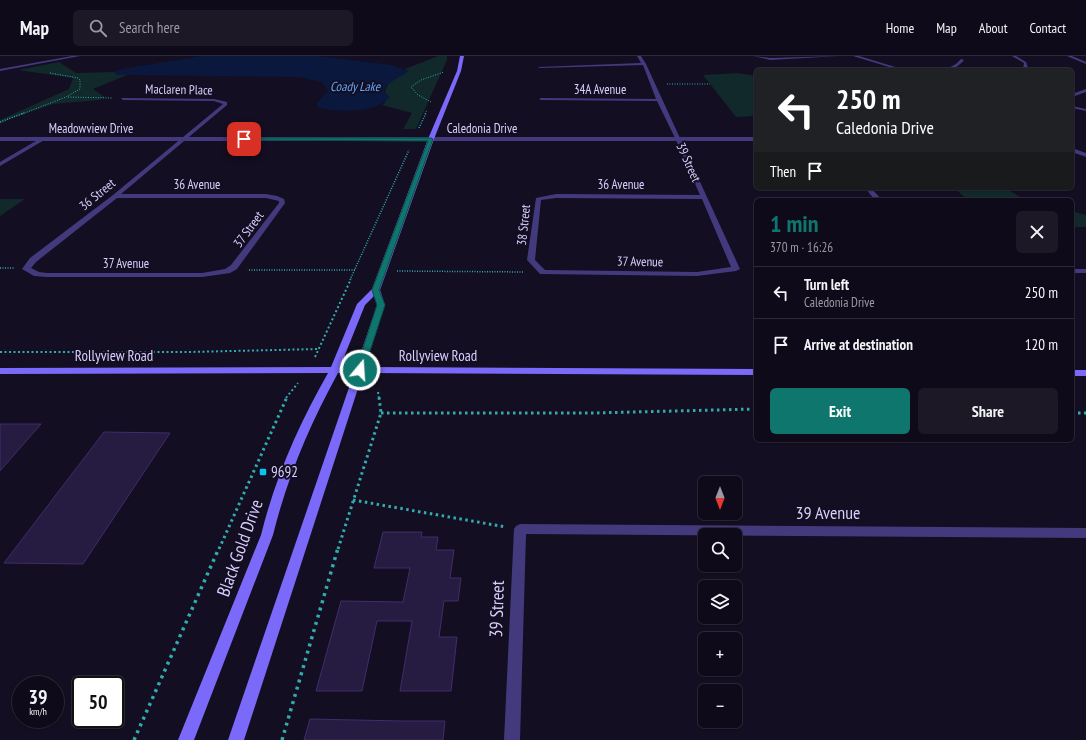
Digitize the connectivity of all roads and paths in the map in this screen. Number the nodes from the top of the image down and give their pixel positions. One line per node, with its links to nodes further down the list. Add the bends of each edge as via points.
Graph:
1 (78, 56): 17 (street)
2 (462, 56): 36 (main road, via 459,70)
3 (639, 56): 11 (street, 39 Street)
4 (755, 56): 5 (street)
5 (838, 56)
6 (855, 56): 14 (street)
7 (1014, 56): 16 (lane, via 1025,63)
8 (1069, 56): 10 (street)
9 (962, 60): 15 (street)
10 (1086, 63)
11 (644, 64): 13 (street); 21 (street, 39 Street)
12 (447, 66): 18 (path)
13 (540, 67)
14 (896, 68)
15 (951, 68)
16 (1026, 68)
17 (0, 70)
18 (444, 72): 20 (path); 35 (path, via 421,80 411,88 431,102)
19 (51, 73): 25 (path, via 80,80 79,90)
20 (440, 80)
21 (652, 84): 22 (path); 28 (street, 39 Street)
22 (710, 84)
23 (1086, 90): 24 (street)
24 (1074, 95)
25 (66, 97): 26 (path); 31 (path)
26 (123, 99): 34 (street, Maclaren Place, via 225,102)
27 (541, 99): 28 (street, 34A Avenue)
28 (659, 100): 38 (street, 39 Street)
29 (1074, 107): 30 (street)
30 (1086, 110)
31 (0, 122)
32 (0, 139): 33 (street, Meadowview Drive)
33 (43, 139): 34 (street, Meadowview Drive); 41 (street)
34 (183, 139): 35 (street, Caledonia Drive); 43 (street, 36 Street)
35 (414, 139): 36 (street, Caledonia Drive); 50 (path)
36 (431, 139): 38 (street, Caledonia Drive); 52 (main road)
37 (754, 139): 38 (street, Caledonia Drive)
38 (679, 140): 44 (street, 39 Street)
39 (1074, 151): 40 (street)
40 (1086, 155)
41 (0, 164)
42 (870, 190): 46 (street)
43 (115, 196): 45 (street, 36 Avenue); 48 (street, 36 Street, via 33,260)
44 (704, 197): 47 (street, 36 Avenue, via 556,196); 49 (street, 39 Street)
45 (280, 198): 51 (street, 37 Street, via 282,203 243,256)
46 (877, 198)
47 (538, 199): 55 (street, 38 Street, via 531,260)
48 (26, 269): 51 (street, 37 Avenue, via 48,275 202,275)
49 (736, 269): 55 (street, 37 Avenue, via 697,274)
50 (356, 270): 51 (path); 57 (path)
51 (227, 271)
52 (382, 271): 55 (path); 56 (main road)
53 (1074, 271): 54 (street)
54 (1086, 271)
55 (543, 272)
56 (376, 290): 60 (main road, via 381,305); 62 (main road, Black Gold Drive, via 361,304)
57 (319, 349): 58 (path); 59 (path)
58 (0, 352)
59 (308, 370): 61 (main road, Rollyview Road); 62 (main road, Rollyview Road); 74 (path, via 285,399)
60 (360, 370): 62 (main road, Rollyview Road); 63 (main road, Rollyview Road); 76 (main road)
61 (0, 371)
62 (334, 371): 75 (main road, Black Gold Drive, via 293,457 275,503 267,535)
63 (754, 372)
64 (1074, 372): 65 (main road)
65 (1086, 372)
66 (379, 393): 69 (path)
67 (754, 409): 69 (path, via 593,413)
68 (1074, 412): 70 (path)
69 (381, 413): 71 (path)
70 (1086, 413)
71 (353, 500): 72 (path); 77 (path)
72 (520, 529): 73 (street, 39 Avenue); 78 (street, 39 Street)
73 (1086, 533)
74 (134, 740)
75 (186, 740)
76 (236, 740)
77 (282, 740)
78 (512, 740)

